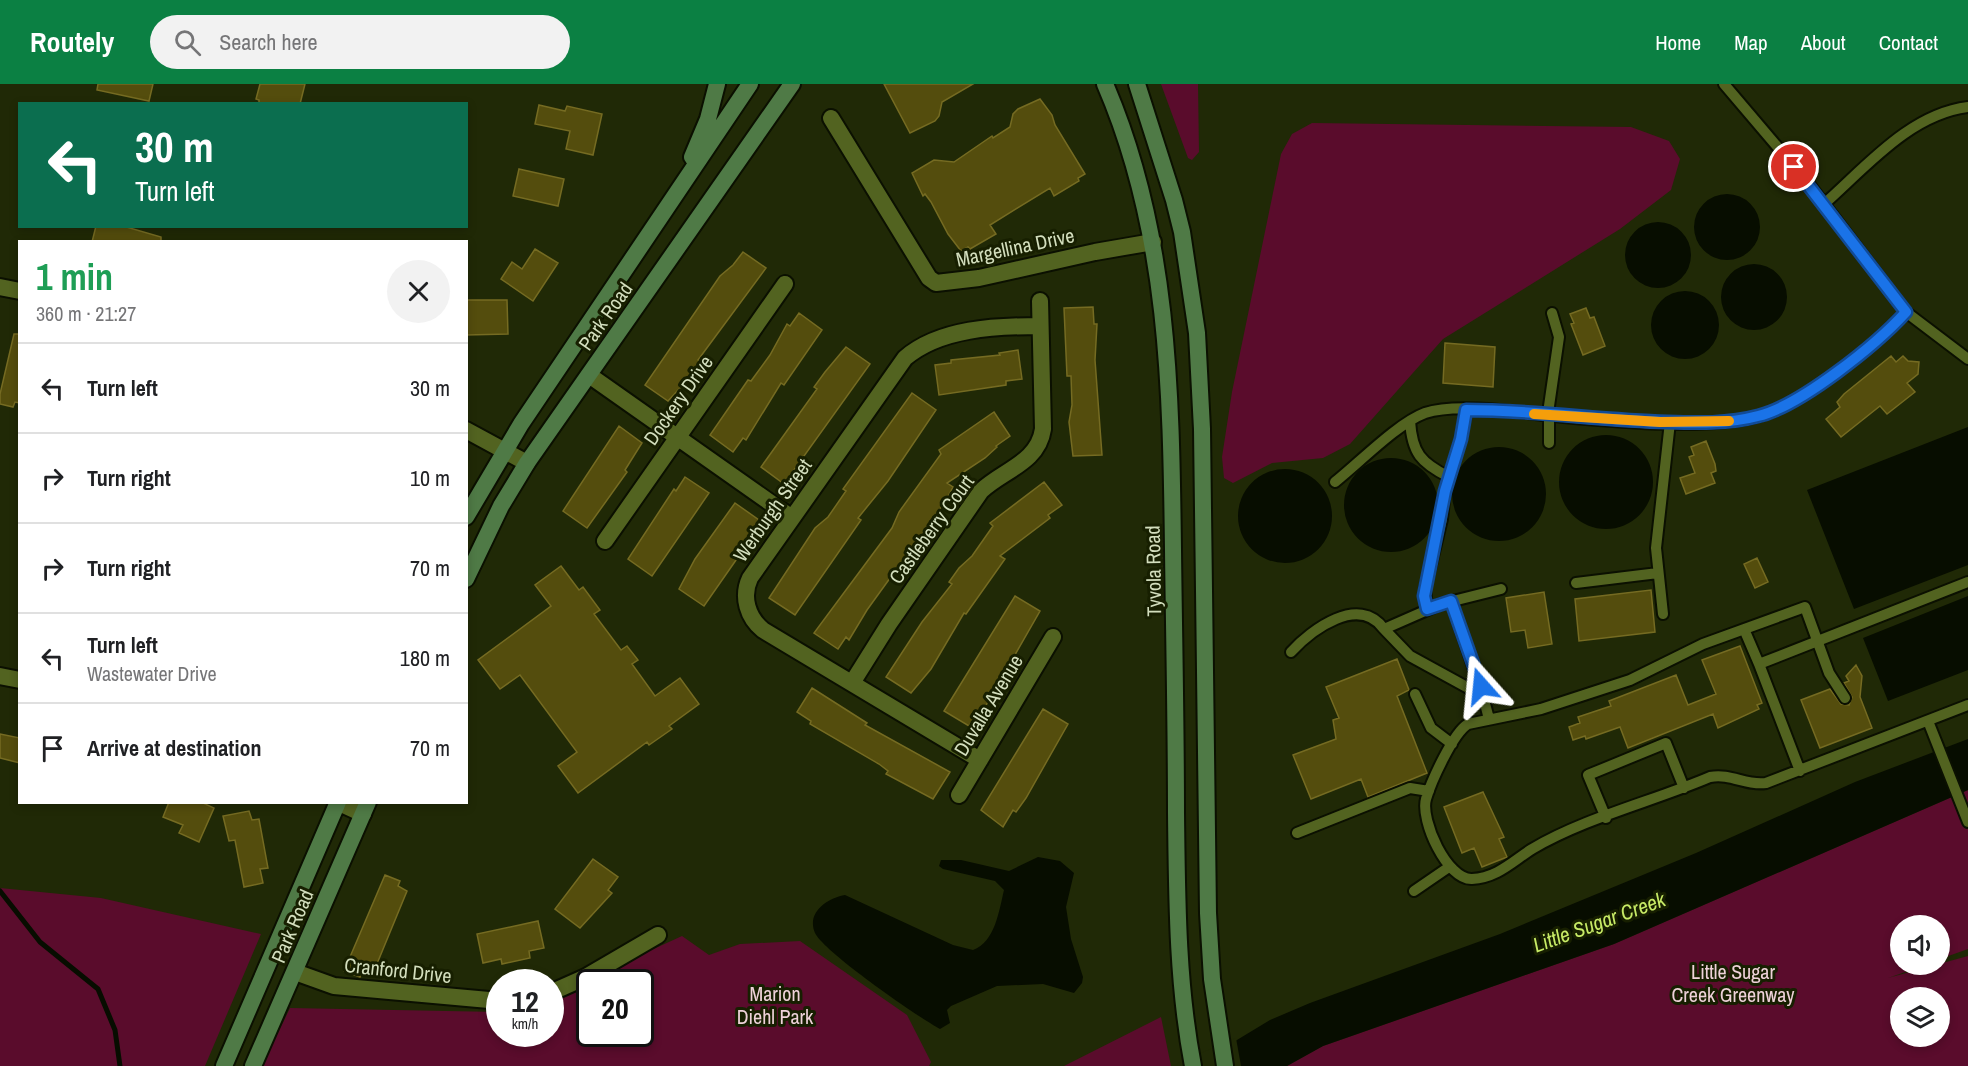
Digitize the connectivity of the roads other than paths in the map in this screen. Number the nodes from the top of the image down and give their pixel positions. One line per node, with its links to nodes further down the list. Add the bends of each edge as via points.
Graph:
1 (717, 84): 10 (main road, via 700,140)
2 (750, 84): 10 (main road, Park Road)
3 (792, 84): 20 (main road, Park Road)
4 (1105, 84): 11 (main road, Tyvola Road, via 1130,155)
5 (1137, 84): 79 (main road, via 1174,200 1197,333 1202,429 1206,857 1215,999)
6 (1724, 84): 9 (lane)
7 (1968, 107): 9 (lane, via 1939,113 1916,126)
8 (831, 118): 11 (street, Margellina Drive, via 927,275 936,283 979,278)
9 (1824, 204): 16 (lane)
10 (666, 210): 28 (main road, Park Road)
11 (1153, 242): 78 (main road, Tyvola Road, via 1170,382 1177,883 1185,1012)
12 (785, 284): 26 (street, Dockery Drive)
13 (0, 287): 14 (street)
14 (18, 291)
15 (1040, 301): 18 (street, Castleberry Court)
16 (1906, 312): 19 (lane); 24 (lane, via 1822,382 1782,407 1756,417 1724,422)
17 (1552, 313): 22 (lane, via 1559,337)
18 (1040, 326): 33 (street, Werburgh Street, via 943,337 911,352); 51 (street, Castleberry Court, via 1044,429 1040,443 1027,459 981,491)
19 (1968, 359)
20 (589, 375): 26 (street); 29 (main road, Park Road)
21 (1466, 410): 22 (lane); 23 (lane, via 1433,411); 30 (lane)
22 (1548, 415): 24 (lane); 27 (lane)
23 (1410, 421): 30 (lane, via 1411,441 1417,453); 31 (lane)
24 (1670, 422): 35 (lane, via 1656,548)
25 (468, 431): 28 (street)
26 (677, 438): 33 (street); 34 (street, Dockery Drive)
27 (1549, 443)
28 (504, 450): 29 (street); 32 (main road, Park Road)
29 (527, 463): 36 (main road, Park Road)
30 (1449, 477): 41 (lane, via 1425,589)
31 (1335, 482)
32 (468, 513)
33 (792, 518): 51 (street, Werburgh Street, via 749,580 746,596 750,614 763,630)
34 (605, 541)
35 (1658, 573): 38 (lane); 42 (lane)
36 (468, 575)
37 (1968, 582): 46 (lane)
38 (1576, 584)
39 (1501, 589): 40 (lane)
40 (1451, 601): 41 (lane); 53 (lane)
41 (1427, 609): 43 (lane)
42 (1663, 614)
43 (1383, 629): 47 (lane, via 1377,620 1365,615 1341,618 1316,628); 53 (lane, via 1410,656)
44 (1744, 629): 46 (lane, via 1805,607); 48 (lane); 56 (lane, via 1630,680 1541,709)
45 (1053, 636): 59 (street, Duvalla Avenue)
46 (1817, 641): 48 (lane); 54 (lane)
47 (1291, 652)
48 (1759, 664): 60 (lane)
49 (0, 676): 50 (street)
50 (18, 680)
51 (852, 683): 59 (street, Werburgh Street)
52 (1415, 694): 58 (lane, via 1431,728)
53 (1483, 696): 56 (lane)
54 (1845, 698)
55 (1968, 705): 57 (lane)
56 (1489, 719): 58 (lane, via 1464,727)
57 (1930, 725): 60 (lane); 68 (lane)
58 (1452, 744): 62 (lane)
59 (980, 760): 63 (street, Duvalla Avenue)
60 (1800, 771): 61 (lane, via 1767,783 1751,784 1718,776)
61 (1684, 788): 67 (lane); 67 (lane, via 1666,744 1588,775)
62 (1429, 791): 69 (lane, via 1410,788); 70 (lane, via 1425,813)
63 (959, 795)
64 (338, 804): 76 (main road, Park Road)
65 (344, 804): 66 (street)
66 (366, 808): 73 (main road, Park Road)
67 (1606, 818): 70 (lane, via 1549,840 1490,875 1466,879)
68 (1968, 822)
69 (1297, 833)
70 (1449, 867): 71 (lane)
71 (1414, 891)
72 (658, 935): 74 (street)
73 (295, 972): 75 (street, Cranford Drive, via 334,986); 77 (main road, Park Road)
74 (564, 987)
75 (486, 999)
76 (224, 1066)
77 (253, 1066)
78 (1193, 1066)
79 (1226, 1066)

